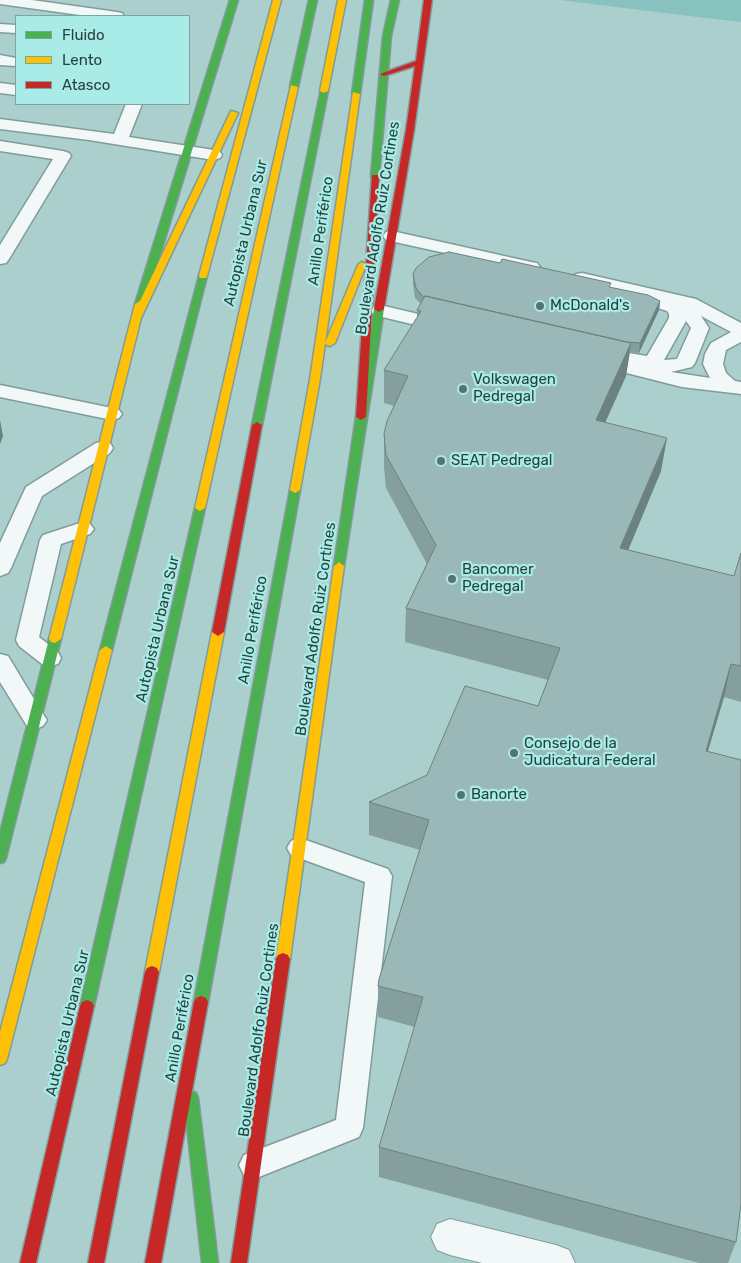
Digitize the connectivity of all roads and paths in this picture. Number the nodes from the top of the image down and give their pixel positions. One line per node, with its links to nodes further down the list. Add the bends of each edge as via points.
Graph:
1 (0, 0): 9 (lane)
2 (234, 0): 23 (main road)
3 (277, 0): 12 (main road)
4 (313, 0): 56 (main road, Autopista Urbana Sur)
5 (342, 0): 57 (main road)
6 (369, 0): 38 (main road, Anillo Periférico)
7 (394, 0): 16 (main road)
8 (428, 0): 15 (main road, Boulevard Adolfo Ruiz Cortines)
9 (110, 15)
10 (0, 28): 11 (lane)
11 (15, 29)
12 (263, 51): 24 (main road); 52 (main road)
13 (0, 60): 14 (lane)
14 (15, 62)
15 (418, 63): 16 (main road); 25 (main road, Boulevard Adolfo Ruiz Cortines)
16 (384, 74): 26 (main road)
17 (0, 88): 18 (lane)
18 (15, 90)
19 (134, 105): 21 (lane)
20 (0, 124): 21 (lane)
21 (120, 140): 23 (lane)
22 (2, 149): 27 (lane, via 63,156)
23 (188, 151): 24 (lane); 33 (main road)
24 (214, 155): 33 (main road)
25 (392, 236): 28 (lane); 32 (main road, Boulevard Adolfo Ruiz Cortines)
26 (370, 248): 38 (main road); 42 (main road)
27 (0, 259)
28 (546, 270)
29 (566, 274): 30 (lane)
30 (604, 283): 31 (lane, via 626,295); 35 (lane, via 690,303)
31 (670, 305): 37 (lane, via 677,310 678,318 657,358); 37 (lane, via 692,316 700,328 688,359 668,368)
32 (380, 311): 34 (lane); 42 (main road, Boulevard Adolfo Ruiz Cortines)
33 (135, 322): 41 (main road)
34 (458, 328)
35 (741, 330)
36 (741, 335): 39 (lane, via 726,341 714,354 715,370)
37 (642, 362): 39 (lane, via 585,353 682,380)
38 (315, 379): 53 (main road, Anillo Periférico)
39 (734, 386)
40 (0, 391): 41 (lane)
41 (112, 414): 43 (main road)
42 (361, 417): 50 (main road, Boulevard Adolfo Ruiz Cortines)
43 (103, 448): 44 (main road); 45 (lane, via 33,492)
44 (83, 529): 46 (lane, via 51,540 27,640)
45 (0, 568)
46 (50, 658): 48 (main road)
47 (0, 662): 48 (lane)
48 (35, 720): 49 (main road)
49 (4, 824): 51 (main road)
50 (300, 848): 54 (main road, Boulevard Adolfo Ruiz Cortines); 54 (lane, via 379,876 349,1128)
51 (0, 858)
52 (0, 1059)
53 (188, 1067): 58 (main road, Anillo Periférico); 59 (main road)
54 (254, 1165): 60 (main road, Boulevard Adolfo Ruiz Cortines)
55 (450, 1237): 61 (street)
56 (28, 1263)
57 (96, 1263)
58 (153, 1263)
59 (210, 1263)
60 (239, 1263)
61 (556, 1263)

